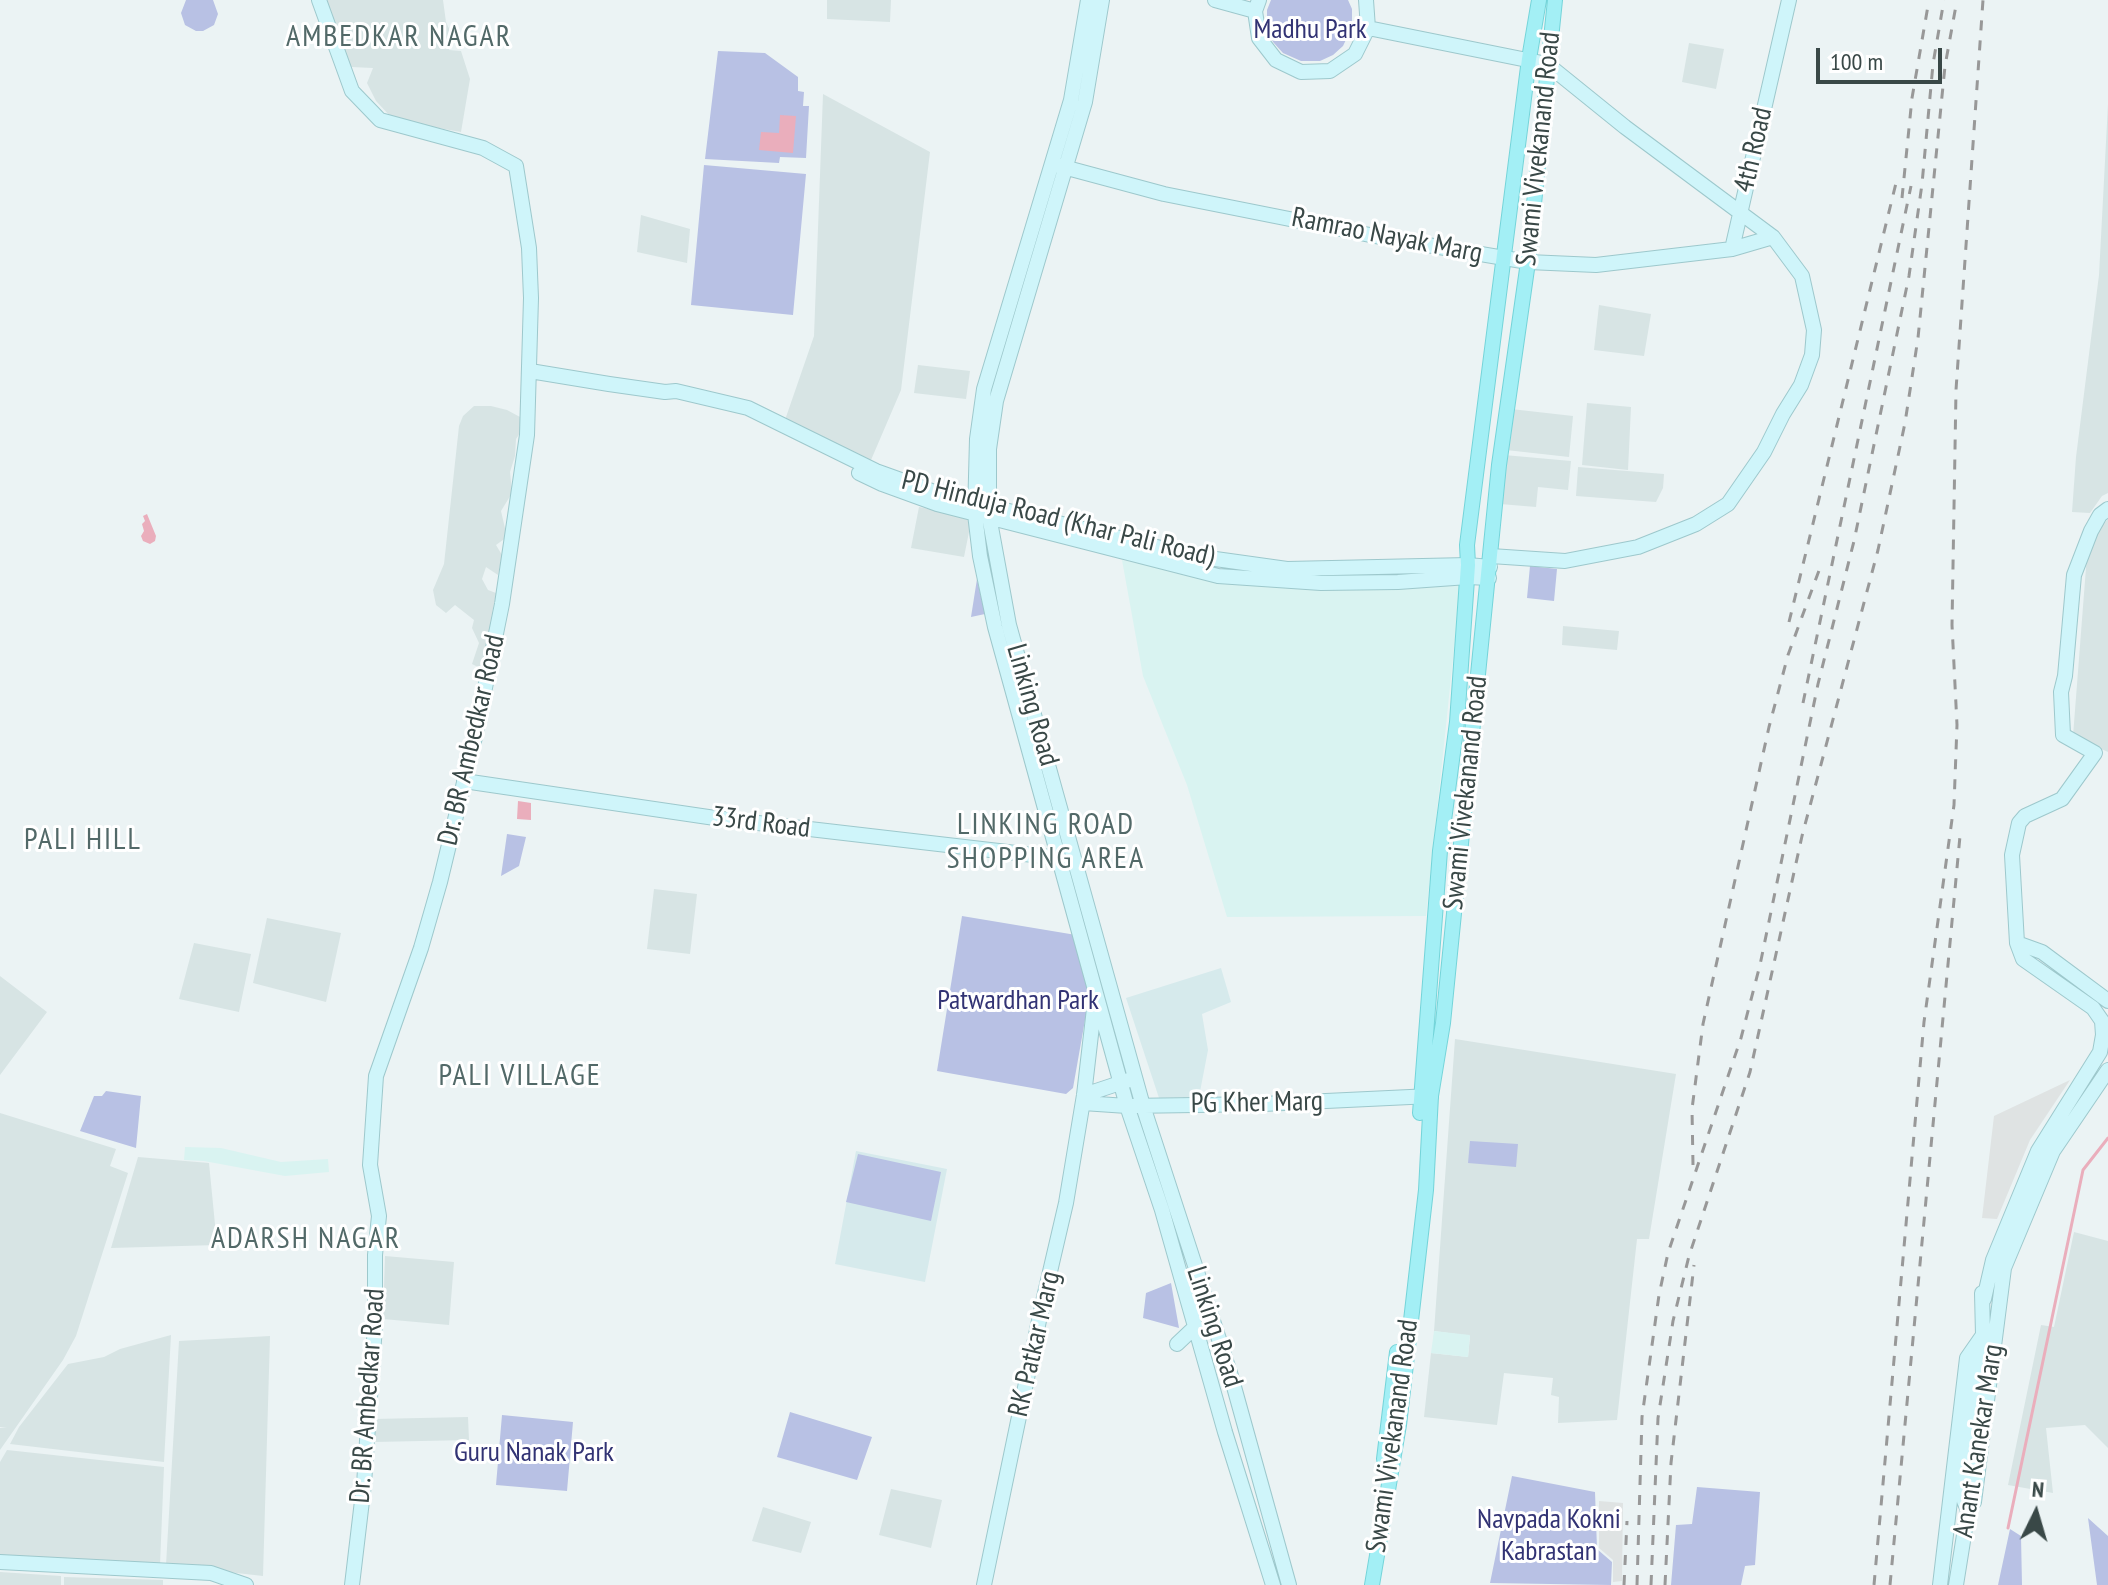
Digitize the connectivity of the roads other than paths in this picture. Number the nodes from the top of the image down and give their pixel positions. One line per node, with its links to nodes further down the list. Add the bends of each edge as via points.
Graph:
1 (319, 0): 19 (street, Dr. BR Ambedkar Road, via 352,91 380,120 483,148 516,166 529,248)
2 (1088, 0): 13 (street, Linking Road)
3 (1102, 0): 13 (street, Linking Road, via 1085,102)
4 (1215, 0): 9 (street)
5 (1366, 0): 10 (street)
6 (1539, 0): 11 (main road, Swami Vivekanand Road)
7 (1555, 0): 12 (main road, Swami Vivekanand Road)
8 (1789, 0): 14 (street, 4th Road)
9 (1257, 5): 10 (street, via 1259,38 1276,60 1301,72 1330,71 1355,54)
10 (1368, 28): 11 (street)
11 (1529, 59): 12 (street); 17 (main road, Swami Vivekanand Road)
12 (1547, 64): 14 (street); 18 (main road, Swami Vivekanand Road)
13 (1059, 165): 17 (street, Ramrao Nayak Marg, via 1164,194); 21 (street, Linking Road, via 996,401)
14 (1740, 211): 15 (street); 16 (street, 4th Road)
15 (1773, 237): 16 (street, Ramrao Nayak Marg); 22 (street, PD Hinduja Road (Khar Pali Road), via 1802,276 1814,330 1812,355 1764,452 1728,504 1696,524 1638,547 1565,561)
16 (1732, 249): 18 (street, Ramrao Nayak Marg, via 1596,265)
17 (1504, 258): 18 (street, Ramrao Nayak Marg); 23 (main road, Swami Vivekanand Road)
18 (1528, 262): 22 (main road, Swami Vivekanand Road)
19 (530, 371): 21 (street, PD Hinduja Road (Khar Pali Road), via 676,391 748,408 885,475); 25 (street, Dr. BR Ambedkar Road, via 527,435 502,604)
20 (2108, 509): 27 (street, via 2091,531 2074,575 2061,692 2063,735 2095,753 2062,799 2025,816 2015,831)
21 (982, 510): 23 (street, PD Hinduja Road (Khar Pali Road), via 1218,576 1398,582); 24 (street, Linking Road, via 980,556)
22 (1490, 567): 23 (street, PD Hinduja Road (Khar Pali Road)); 32 (main road, Swami Vivekanand Road, via 1443,1023)
23 (1468, 571): 32 (main road, Swami Vivekanand Road, via 1457,722 1440,851)
24 (1002, 626): 26 (street, Linking Road); 31 (street, Linking Road)
25 (464, 781): 26 (street, 33rd Road, via 715,818); 46 (street, Dr. BR Ambedkar Road, via 421,948 376,1076 370,1165 379,1216 375,1326)
26 (1059, 858): 28 (street, Linking Road)
27 (2017, 943): 29 (street, via 2042,952); 36 (street, via 2023,959 2093,1008 2103,1035 2100,1052 2038,1151)
28 (1096, 992): 31 (street, Linking Road); 33 (street, RK Patkar Marg)
29 (2108, 1001)
30 (2108, 1070): 36 (street, via 2053,1151)
31 (1128, 1081): 33 (street); 34 (street, Linking Road); 35 (street, Linking Road)
32 (1426, 1096): 35 (street, PG Kher Marg); 50 (main road, Swami Vivekanand Road, via 1393,1424)
33 (1083, 1099): 34 (street, PG Kher Marg); 47 (street, RK Patkar Marg, via 1066,1203)
34 (1127, 1106): 35 (street, PG Kher Marg); 38 (street, Linking Road)
35 (1143, 1106): 49 (street, Linking Road, via 1231,1376)
36 (2000, 1262): 37 (street, Anant Kanekar Marg, via 2000,1297); 37 (street, via 1984,1299)
37 (1990, 1319): 39 (street); 41 (street, Anant Kanekar Marg, via 1974,1502)
38 (1195, 1327): 40 (street); 48 (street, Linking Road)
39 (1983, 1335): 41 (street, via 1964,1501); 51 (street, Anant Kanekar Marg, via 1967,1358)
40 (1177, 1344)
41 (1968, 1510): 52 (street, Anant Kanekar Marg)
42 (0, 1562): 45 (street, via 211,1573)
43 (0, 1571): 44 (street)
44 (224, 1585)
45 (246, 1585)
46 (352, 1585)
47 (984, 1585)
48 (1273, 1585)
49 (1289, 1585)
50 (1369, 1585)
51 (1940, 1585)
52 (1956, 1585)

